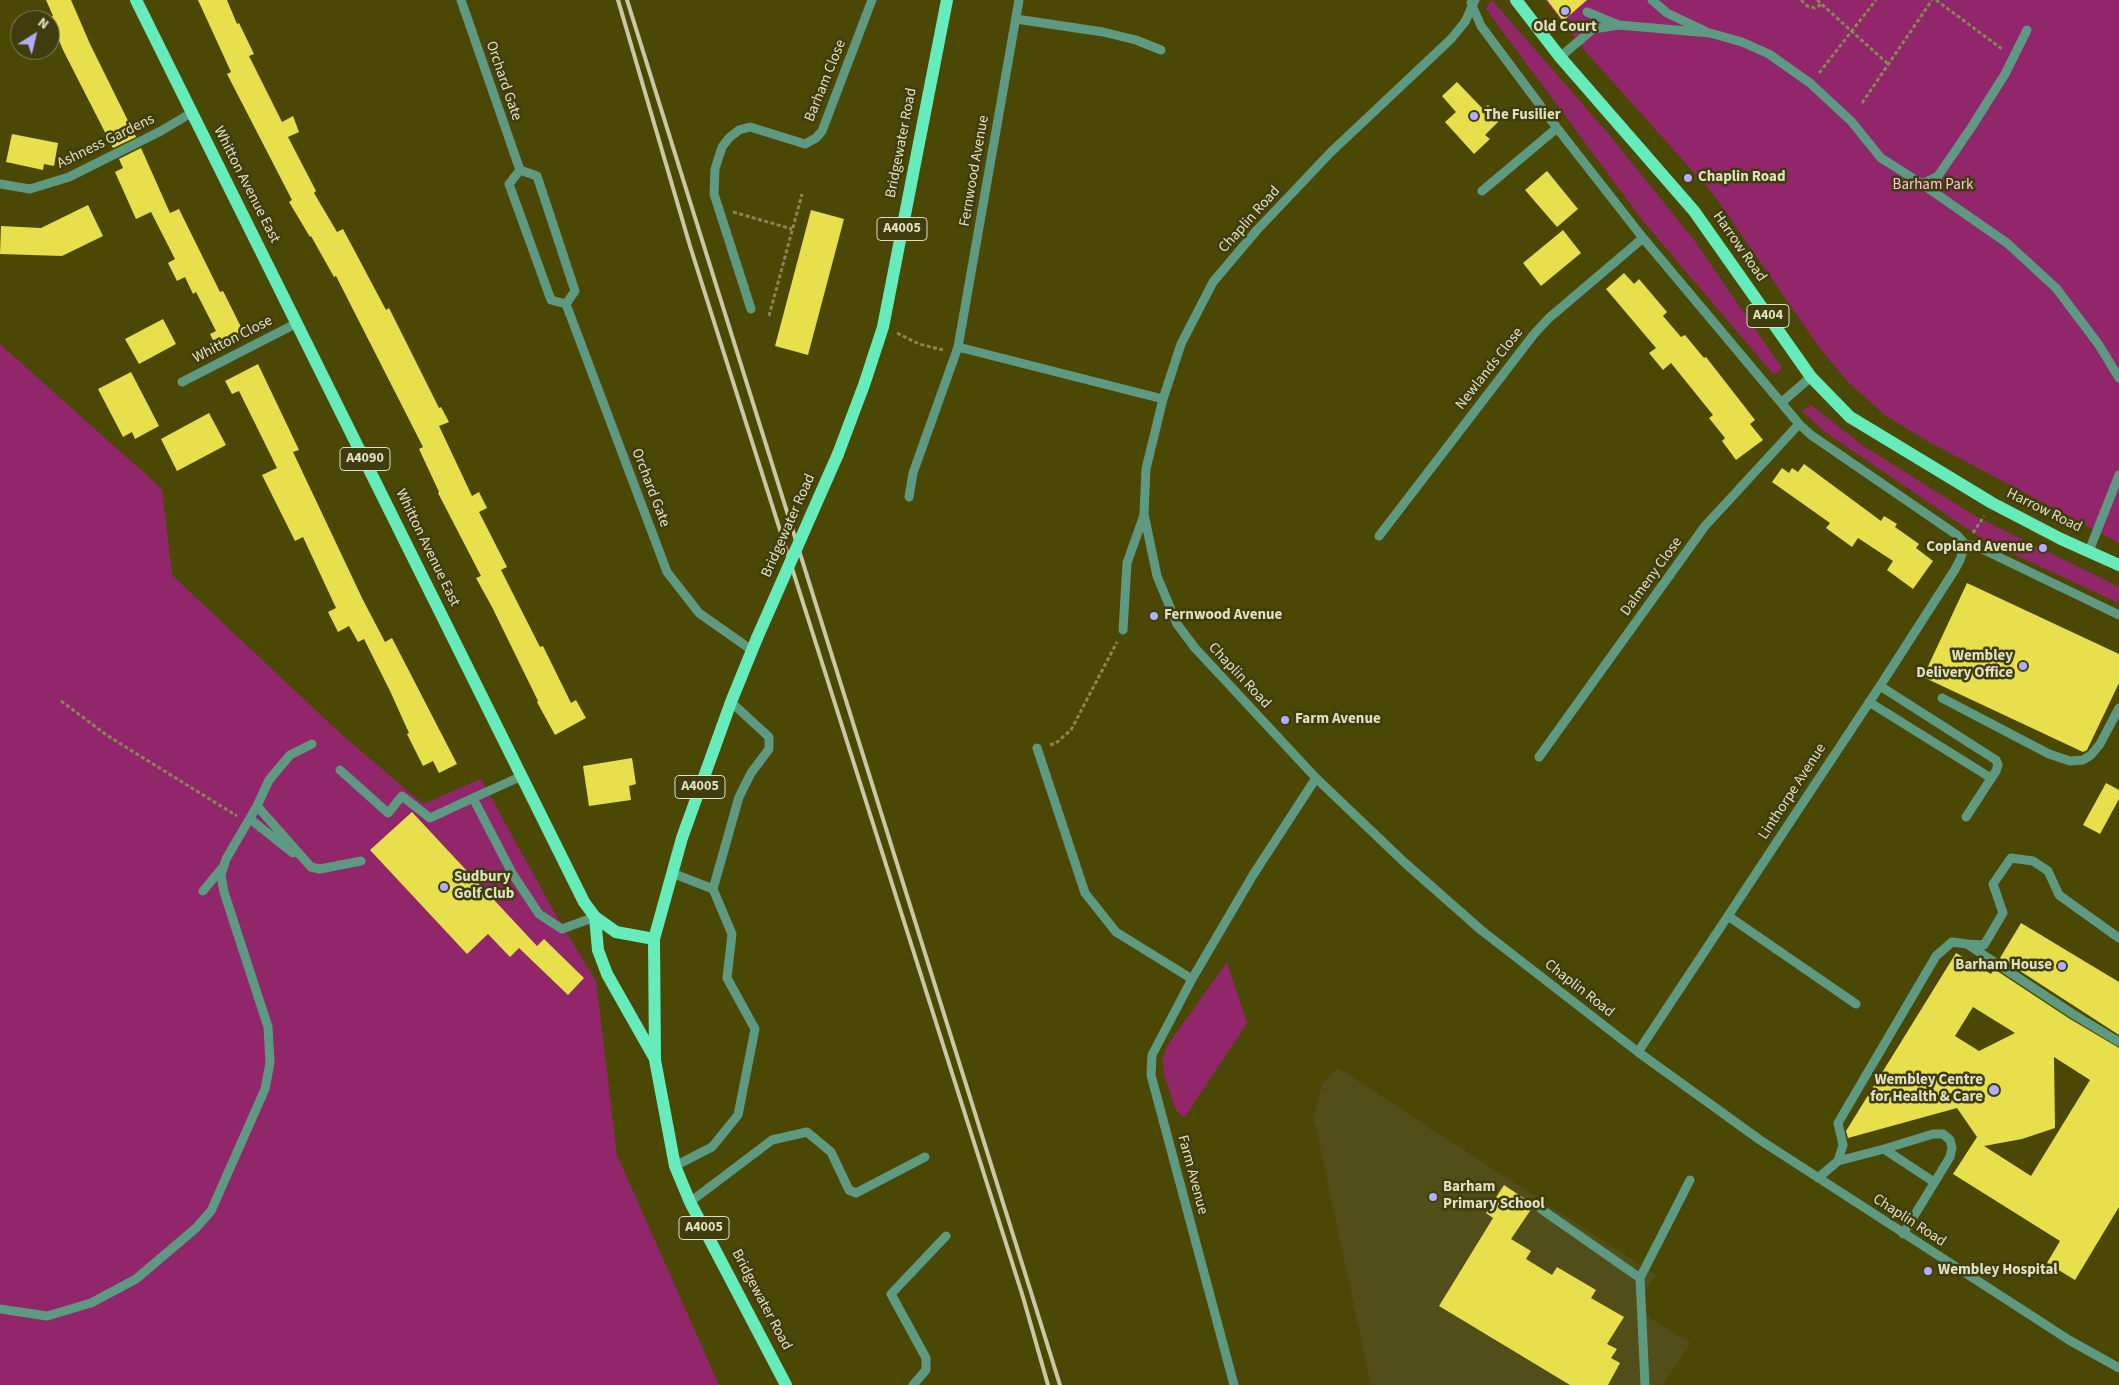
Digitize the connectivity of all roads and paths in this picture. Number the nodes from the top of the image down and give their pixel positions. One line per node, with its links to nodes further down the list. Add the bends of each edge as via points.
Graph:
1 (136, 0): 27 (main road, Whitton Avenue East / A4090)
2 (461, 0): 29 (street, Orchard Gate)
3 (872, 0): 38 (street, Barham Close, via 822,131 816,138 805,144 750,127 739,130 722,147 715,169 714,194)
4 (948, 0): 41 (main road, Bridgewater Road / A4005)
5 (1019, 0): 16 (street, Fernwood Avenue)
6 (1516, 0): 22 (main road, Harrow Road / A404)
7 (1801, 0): 14 (path, via 1815,8)
8 (1817, 0): 14 (path)
9 (1876, 0): 19 (path)
10 (1932, 0): 24 (path)
11 (1936, 0): 23 (path)
12 (1655, 1): 20 (street, via 1667,13)
13 (1472, 2): 28 (street, via 1481,26); 46 (street, Chaplin Road, via 1465,22 1451,39 1331,152 1213,282 1181,344)
14 (1822, 4): 19 (path)
15 (1587, 12): 17 (street)
16 (1016, 19): 21 (street, via 1103,32); 42 (street, Fernwood Avenue)
17 (1619, 25): 20 (street); 22 (street, via 1593,29)
18 (2027, 30): 23 (street)
19 (1851, 31): 24 (path); 25 (path)
20 (1710, 33): 25 (street, via 1769,54)
21 (1161, 50)
22 (1560, 57): 43 (main road, Harrow Road / A404, via 1694,211)
23 (2012, 57): 31 (street, via 1972,128 1938,176)
24 (1888, 64): 26 (path)
25 (1810, 83): 31 (street, via 1851,121 1880,158)
26 (1862, 103)
27 (191, 113): 30 (street, Ashness Gardens, via 69,177 30,189); 40 (main road, Whitton Avenue East / A4090)
28 (1557, 128): 32 (street); 36 (street)
29 (520, 170): 37 (street, via 537,176 575,291); 37 (street, via 509,184 551,300)
30 (0, 184)
31 (1922, 184): 44 (street, via 2007,243 2056,288 2099,345)
32 (1482, 191)
33 (802, 194): 35 (path)
34 (728, 210): 35 (path)
35 (792, 229): 39 (path)
36 (1643, 238): 47 (street); 53 (street, Newlands Close, via 1534,334)
37 (566, 304): 59 (street, Orchard Gate, via 667,572 699,613)
38 (752, 309)
39 (769, 316)
40 (297, 323): 45 (street, Whitton Close); 70 (main road, Whitton Avenue East / A4090)
41 (883, 327): 42 (path, via 919,344); 59 (main road, Bridgewater Road / A4005, bridge, via 838,454)
42 (957, 350): 46 (street); 50 (street, Fernwood Avenue, via 914,473)
43 (1811, 377): 47 (street); 51 (main road, Harrow Road / A404, via 1850,416)
44 (2119, 378)
45 (182, 382)
46 (1163, 399): 52 (street, Chaplin Road, via 1146,469)
47 (1782, 402): 48 (street)
48 (1799, 424): 54 (street); 68 (street, Dalmeny Close, via 1705,526)
49 (2119, 475): 55 (street)
50 (909, 498)
51 (1992, 504): 54 (path, via 1971,536); 55 (main road, Harrow Road / A404)
52 (1144, 514): 58 (street, Chaplin Road, via 1127,563); 71 (street, Chaplin Road, via 1157,576 1177,624 1195,648)
53 (1379, 536)
54 (1963, 542): 57 (street); 60 (street, Linthorpe Avenue, via 1954,571)
55 (2088, 551): 56 (main road, Harrow Road / A404)
56 (2119, 566)
57 (2119, 615)
58 (1123, 630): 67 (path, via 1071,730 1056,743)
59 (752, 651): 63 (main road, Bridgewater Road / A4005)
60 (1880, 686): 64 (street, Linthorpe Avenue); 72 (street, via 1996,760 1998,765)
61 (1942, 698): 65 (street, via 2049,754 2070,761 2083,760 2091,755)
62 (61, 701): 76 (path, via 108,736)
63 (731, 702): 80 (main road, Bridgewater Road / A4005); 81 (street, via 769,737 768,749 751,772 739,797)
64 (1869, 702): 72 (street); 83 (street, Linthorpe Avenue)
65 (2119, 708)
66 (312, 744): 74 (street, via 290,755 269,780)
67 (1037, 748): 88 (street, via 1084,893 1116,932)
68 (1539, 757)
69 (340, 770): 73 (street, via 388,813 402,796 430,818)
70 (522, 776): 73 (street); 84 (main road, Whitton Avenue East / A4090, via 584,902)
71 (1316, 778): 88 (street, Farm Avenue, via 1253,875); 91 (street, Chaplin Road, via 1481,930)
72 (1992, 778): 75 (street)
73 (474, 798): 84 (street, via 512,873 539,914 562,929)
74 (257, 806): 76 (street); 79 (street)
75 (1966, 817)
76 (247, 820): 78 (street); 79 (street)
77 (361, 861): 79 (street, via 320,869)
78 (224, 866): 82 (street); 105 (street, via 221,875 224,892 268,1027 270,1063 265,1089 211,1211 196,1228 136,1279 91,1303 47,1316)
79 (312, 867)
80 (672, 873): 81 (street); 86 (main road, Bridgewater Road / A4005)
81 (713, 889): 96 (street, via 732,934 727,978 756,1029 738,1115 712,1147)
82 (203, 891)
83 (1728, 916): 89 (street); 91 (street, Linthorpe Avenue)
84 (595, 917): 86 (main road, Whitton Avenue East / A4090, via 616,932); 92 (main road, Bridgewater Road / A4005, via 598,950 607,974)
85 (2119, 938): 87 (street, via 2058,895 2048,871 2033,861 2011,858 1993,884 2003,913 1984,944)
86 (654, 939): 92 (main road, Bridgewater Road / A4005)
87 (1967, 944): 90 (street); 95 (street, via 1952,942 1936,956 1916,988 1838,1123 1843,1145)
88 (1192, 979): 109 (street, Farm Avenue, via 1152,1055 1151,1075)
89 (1856, 1004)
90 (2119, 1042)
91 (1638, 1052): 97 (street, Chaplin Road, via 1709,1105)
92 (656, 1060): 96 (main road, Bridgewater Road / A4005)
93 (1884, 1149): 95 (street); 99 (street); 99 (street, via 1943,1134 1950,1140 1952,1148)
94 (925, 1156): 100 (street, via 856,1193 849,1190 831,1152 808,1132 772,1140)
95 (1838, 1160): 97 (street)
96 (675, 1166): 100 (main road, Bridgewater Road / A4005)
97 (1818, 1178): 102 (street, Chaplin Road)
98 (1690, 1180): 104 (street)
99 (1934, 1182): 102 (street)
100 (690, 1202): 107 (main road, Bridgewater Road / A4005)
101 (1541, 1209): 104 (street)
102 (1902, 1234): 106 (street, Chaplin Road)
103 (946, 1236): 108 (street, via 891,1294 926,1358 926,1370)
104 (1640, 1278): 110 (street)
105 (0, 1309)
106 (2119, 1368)
107 (786, 1385)
108 (913, 1385)
109 (1234, 1385)
110 (1646, 1385)

